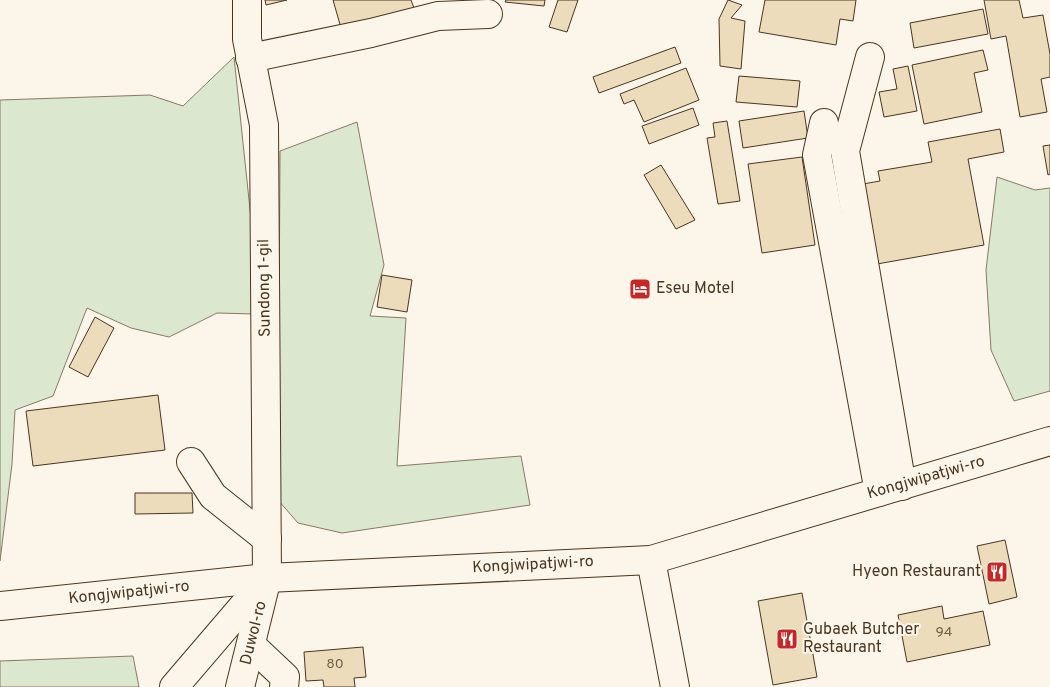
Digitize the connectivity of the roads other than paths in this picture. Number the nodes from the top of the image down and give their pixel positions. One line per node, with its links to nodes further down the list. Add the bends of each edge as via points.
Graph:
1 (247, 0): 4 (main road, Sundong 1-gil)
2 (488, 14): 4 (main road, via 438,16)
3 (870, 57): 8 (main road, via 845,151)
4 (250, 58): 9 (main road, Sundong 1-gil, via 264,125)
5 (824, 124): 8 (main road, via 817,155)
6 (1050, 441): 8 (main road, Kongjwipatjwi-ro)
7 (191, 462): 9 (main road, via 213,496)
8 (891, 489): 10 (main road, Kongjwipatjwi-ro)
9 (267, 539): 11 (main road, Sundong 1-gil)
10 (651, 560): 11 (main road, Kongjwipatjwi-ro); 17 (main road)
11 (267, 578): 12 (main road, Kongjwipatjwi-ro); 13 (main road, Duwol-ro); 14 (main road)
12 (0, 606)
13 (251, 645): 15 (main road, Duwol-ro); 16 (main road, via 285,677)
14 (174, 687)
15 (240, 687)
16 (284, 687)
17 (675, 687)

